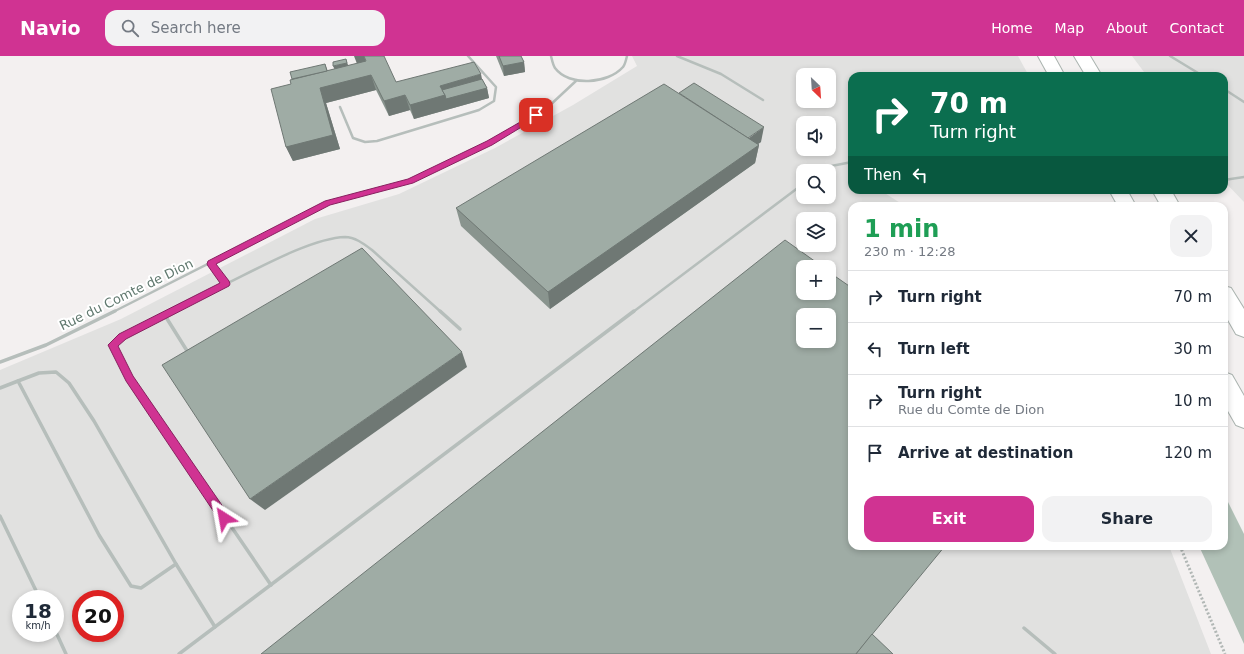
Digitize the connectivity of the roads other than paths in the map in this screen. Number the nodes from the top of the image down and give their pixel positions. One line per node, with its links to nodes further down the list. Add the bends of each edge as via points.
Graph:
1 (468, 56): 15 (lane, via 496,88 494,101 479,110 377,141 365,142 353,138)
2 (551, 56): 11 (lane, via 551,63 556,71)
3 (626, 56): 11 (lane, via 625,65 611,76 589,81)
4 (676, 56): 13 (lane, via 721,74)
5 (1046, 56): 8 (main road)
6 (1082, 56): 9 (main road)
7 (1170, 56): 10 (lane)
8 (1055, 72)
9 (1092, 72)
10 (1196, 72)
11 (577, 80): 21 (lane, Rue du Comte de Dion, via 547,108 490,143 410,182 328,203)
12 (1228, 92): 14 (lane)
13 (763, 100)
14 (1244, 102)
15 (340, 107)
16 (848, 163): 17 (lane)
17 (836, 166)
18 (1244, 176): 19 (lane)
19 (1228, 179)
20 (796, 189): 35 (lane)
21 (211, 264): 22 (lane); 28 (lane, Rue du Comte de Dion, via 46,345)
22 (226, 284): 24 (lane); 26 (lane, via 303,248 346,237 360,241 372,250)
23 (1228, 301): 25 (main road)
24 (164, 314): 27 (lane); 35 (lane, via 123,336 113,345 130,378)
25 (1244, 328)
26 (460, 329)
27 (191, 357)
28 (0, 362)
29 (18, 381): 30 (lane); 34 (lane, via 40,373 56,372 69,383 94,421); 34 (lane, via 99,535 131,586 142,588)
30 (0, 388)
31 (1228, 389): 32 (main road)
32 (1244, 418)
33 (0, 516): 36 (lane)
34 (176, 564): 37 (lane)
35 (271, 585): 37 (lane)
36 (36, 590)
37 (215, 627): 41 (lane)
38 (1024, 628): 42 (lane)
39 (60, 642): 40 (lane)
40 (66, 654)
41 (179, 654)
42 (1055, 654)

